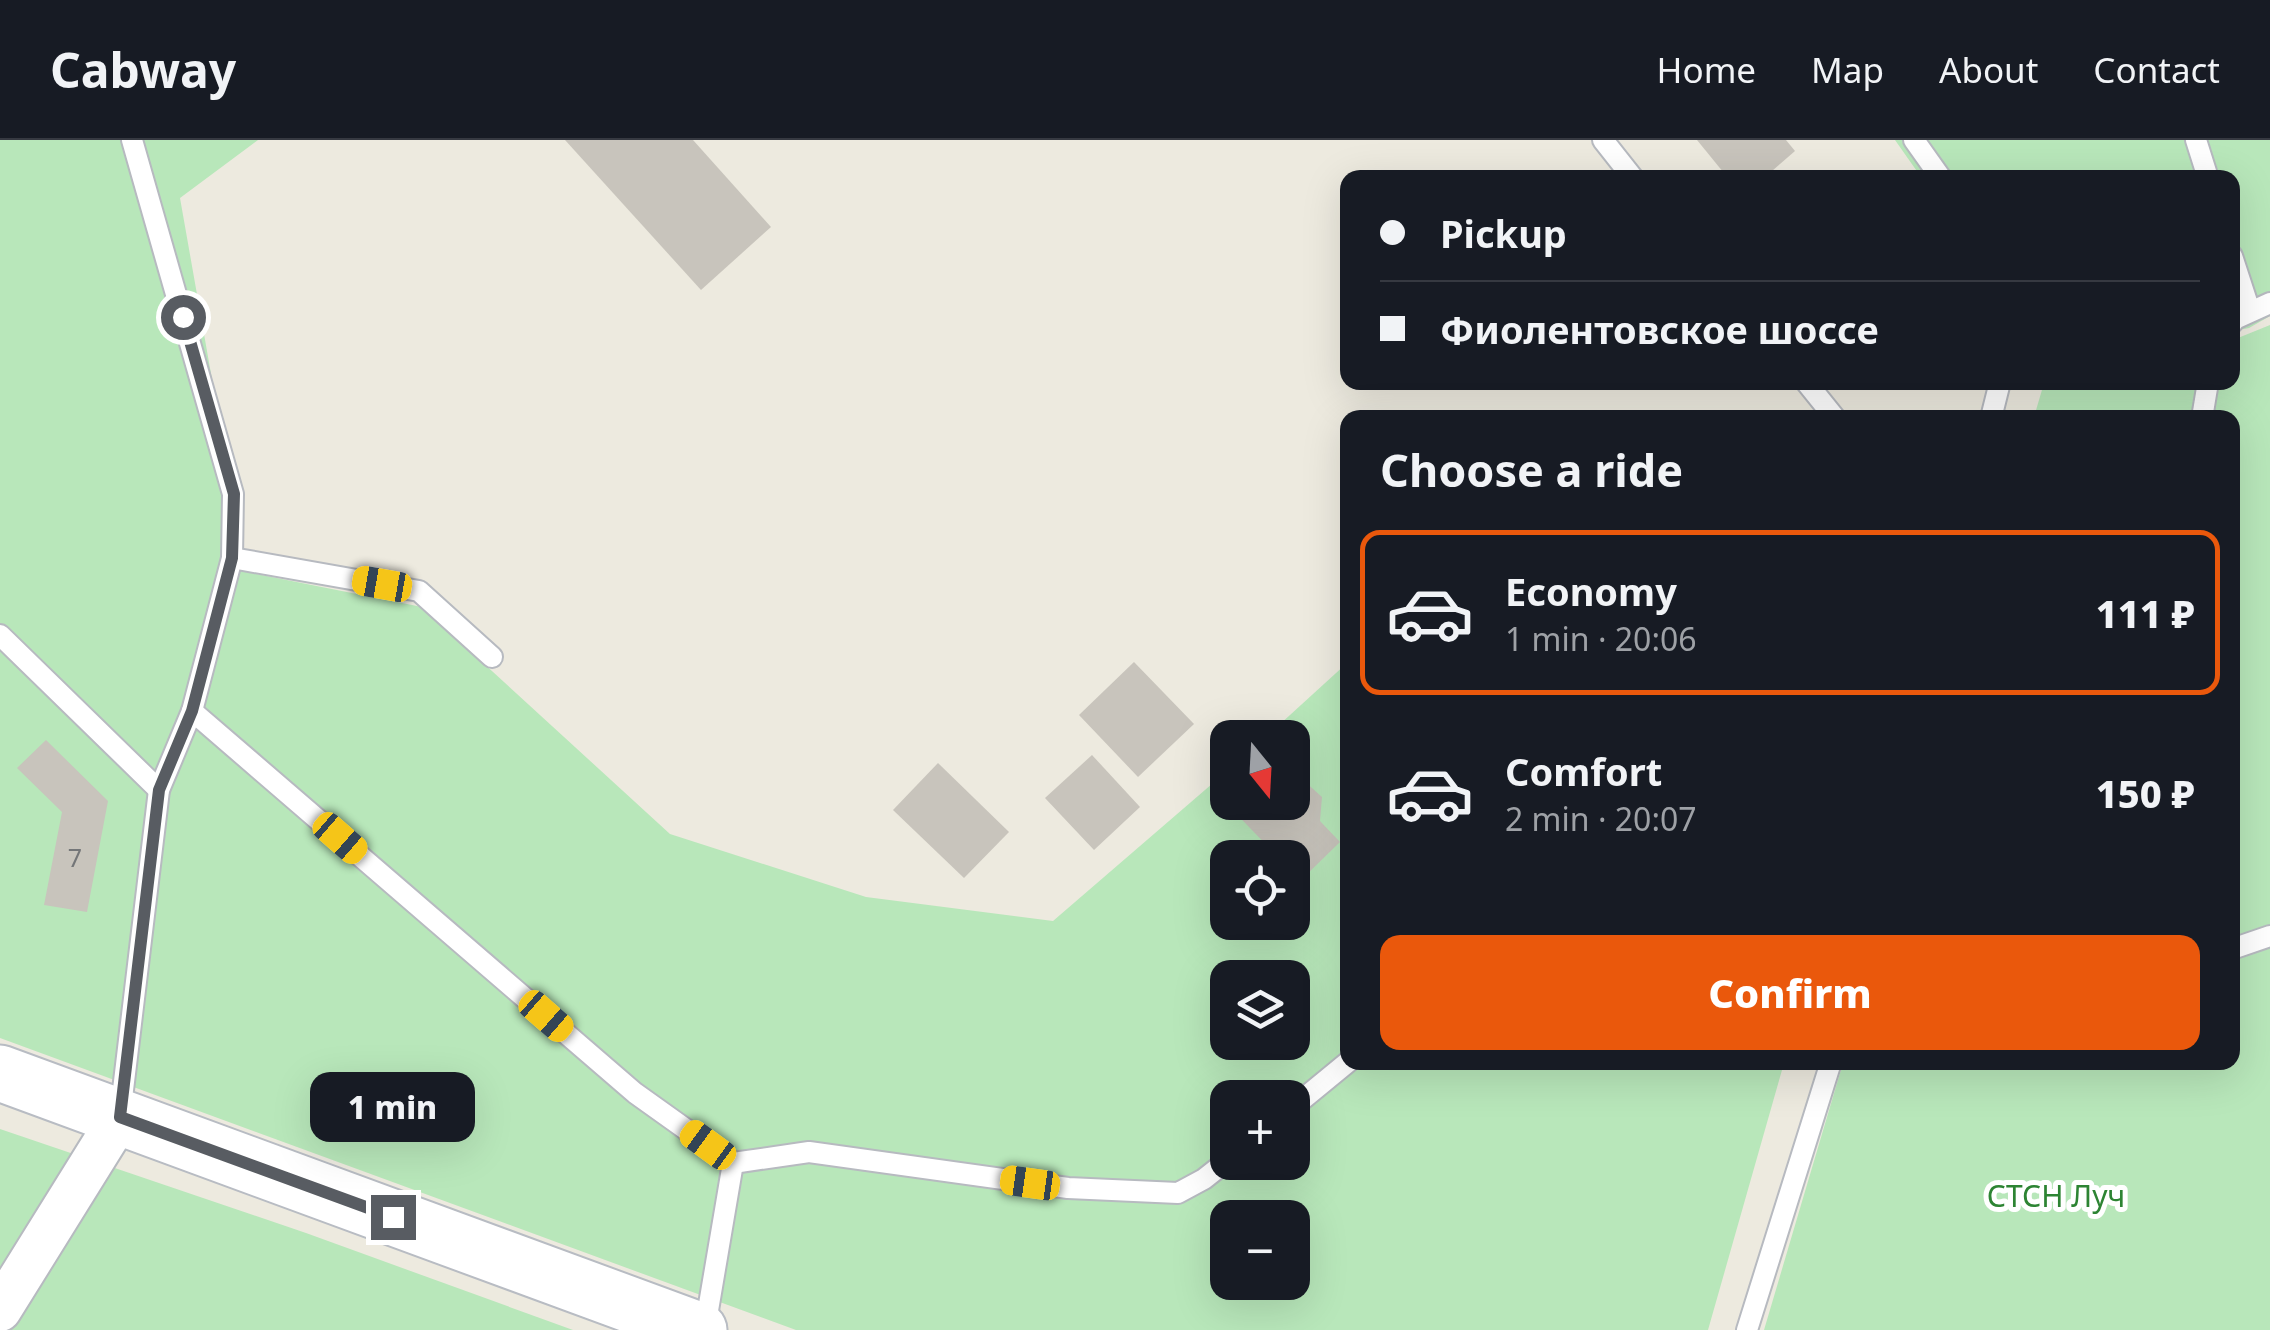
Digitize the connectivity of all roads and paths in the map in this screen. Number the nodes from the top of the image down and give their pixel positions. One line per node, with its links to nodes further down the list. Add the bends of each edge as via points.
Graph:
1 (132, 140): 12 (lane, via 234,494)
2 (1603, 140): 5 (lane)
3 (1914, 140): 6 (lane)
4 (2196, 140): 7 (lane)
5 (1627, 170)
6 (1936, 170)
7 (2205, 170)
8 (2240, 280): 9 (lane)
9 (2251, 312)
10 (1812, 390): 11 (lane)
11 (1829, 410)
12 (232, 558): 14 (lane, via 419,591); 15 (lane)
13 (0, 636): 16 (lane)
14 (492, 657)
15 (192, 711): 16 (lane); 24 (lane, via 635,1092)
16 (159, 790): 23 (lane)
17 (2270, 936): 18 (lane)
18 (2240, 947)
19 (1340, 1069): 22 (lane)
20 (1828, 1070): 28 (lane)
21 (0, 1073): 23 (main road)
22 (1310, 1093)
23 (120, 1117): 26 (street); 27 (main road)
24 (733, 1163): 25 (lane, via 809,1152 1068,1188 1178,1193); 27 (lane)
25 (1210, 1174)
26 (0, 1310)
27 (702, 1330)
28 (1747, 1330)

